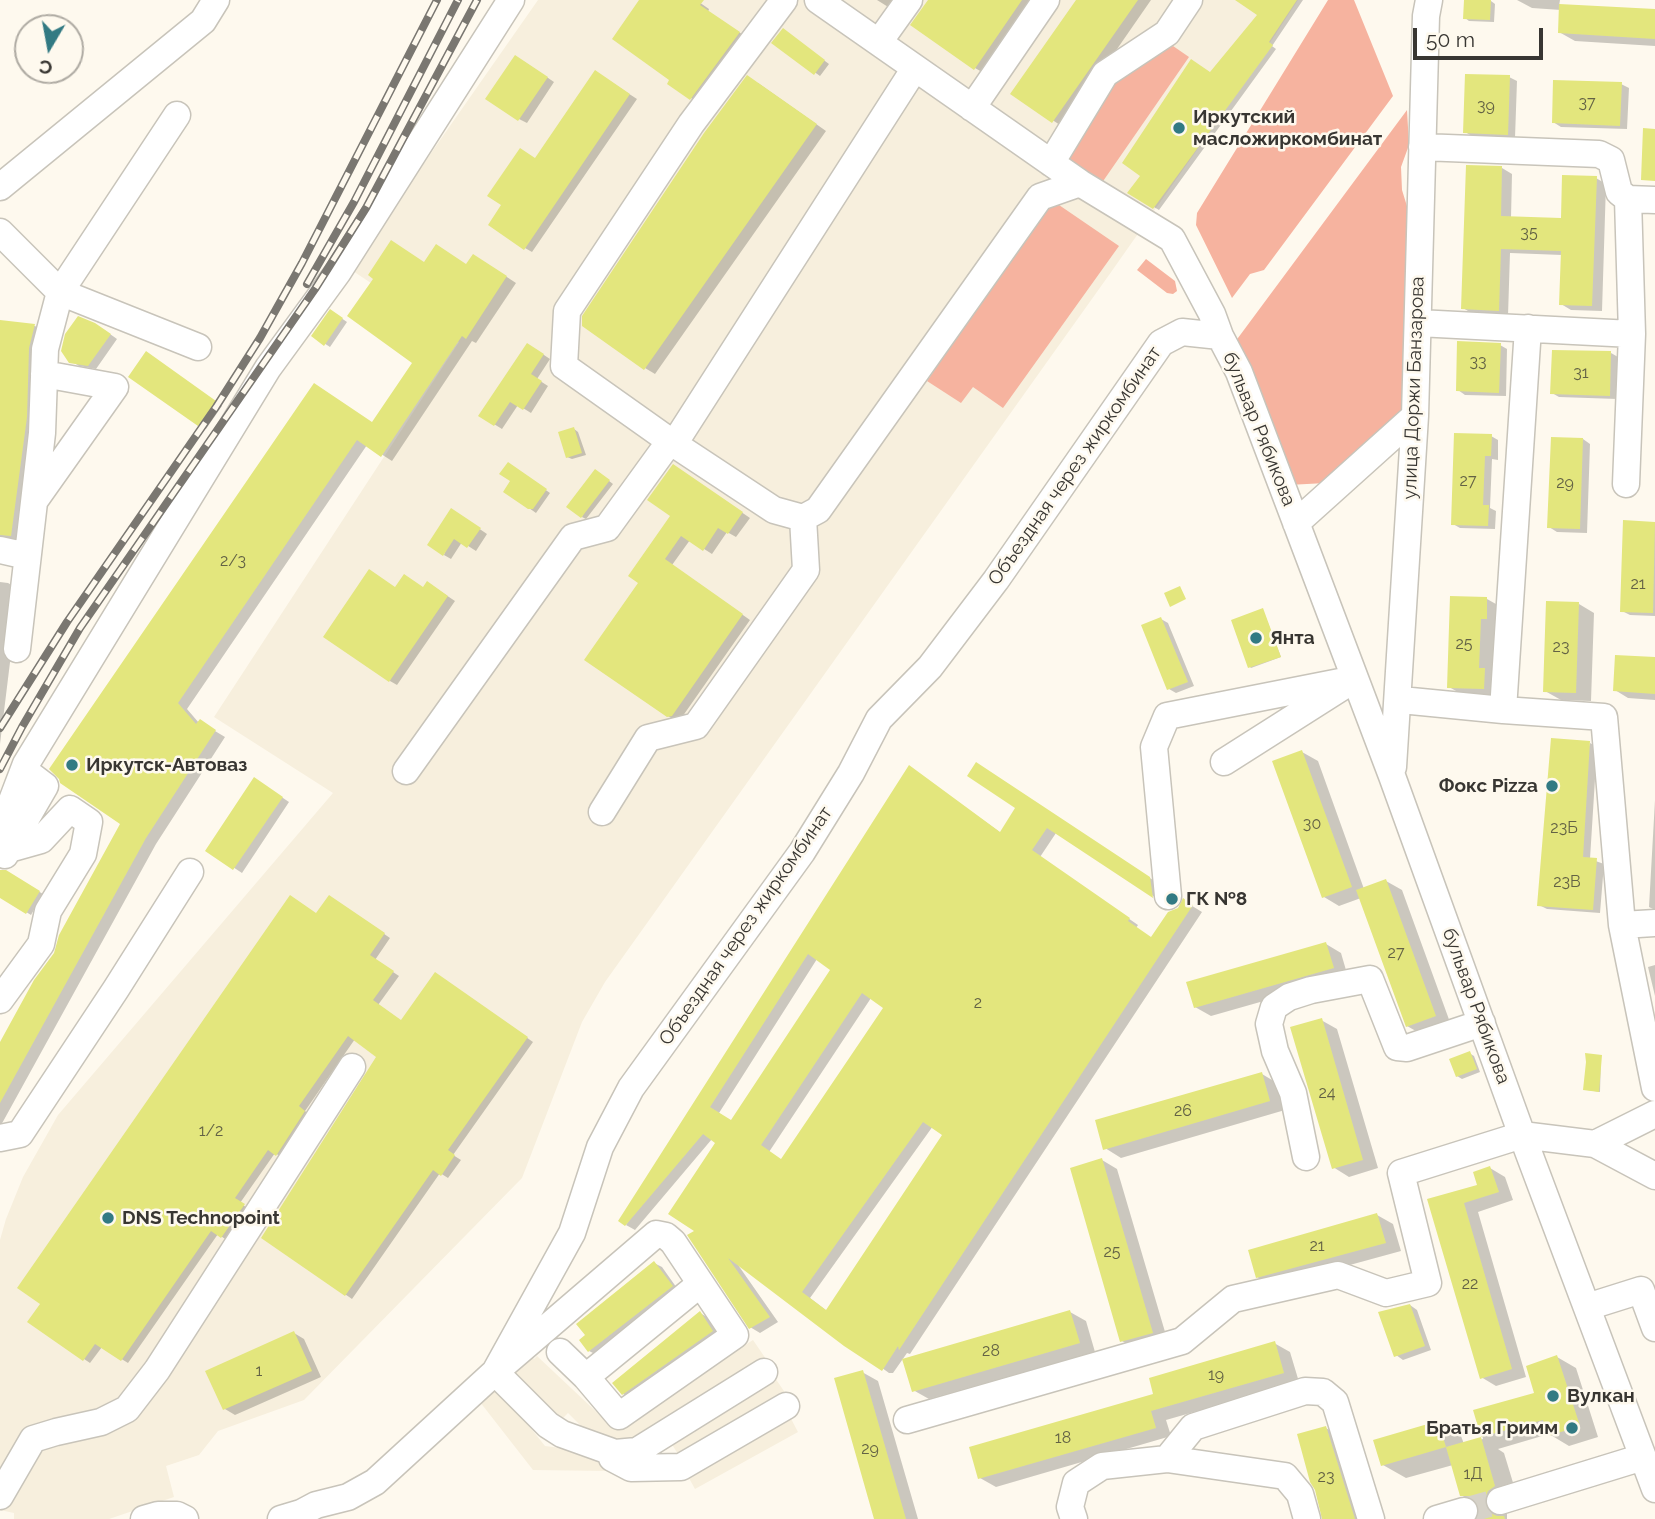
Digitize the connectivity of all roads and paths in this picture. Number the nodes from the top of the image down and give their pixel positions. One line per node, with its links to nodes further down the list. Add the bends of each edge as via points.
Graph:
1 (216, 0): 16 (street, via 203,21)
2 (511, 0): 40 (street, via 338,272 268,368)
3 (783, 0): 28 (street, via 691,124 567,311 564,366)
4 (818, 0): 9 (street, бульвар Рябикова)
5 (909, 0): 9 (street)
6 (1046, 0): 11 (street)
7 (1189, 0): 14 (street, via 1167,33 1105,74)
8 (1429, 0): 13 (street, улица Доржи Банзарова)
9 (879, 42): 10 (street, бульвар Рябикова)
10 (915, 68): 11 (street, бульвар Рябикова); 28 (street)
11 (972, 108): 14 (street, бульвар Рябикова)
12 (177, 115): 20 (street)
13 (1422, 147): 17 (street, via 1599,154 1611,160 1619,192); 21 (street, улица Доржи Банзарова)
14 (1051, 163): 15 (street, бульвар Рябикова)
15 (1080, 183): 24 (street, бульвар Рябикова, via 1172,239); 31 (street, via 1040,197 818,510)
16 (0, 187)
17 (1628, 199): 18 (street); 23 (street)
18 (1655, 200)
19 (0, 232): 20 (street)
20 (60, 292): 25 (street); 26 (street, via 45,349)
21 (1418, 323): 22 (street); 27 (street, улица Доржи Банзарова)
22 (1528, 328): 23 (street); 38 (street)
23 (1632, 334): 29 (street)
24 (1220, 336): 32 (street, бульвар Рябикова, via 1239,372); 65 (street, Объездная через жиркомбинат, via 1182,332 1161,343 996,580 930,667 879,719 802,852 631,1088 600,1147 572,1233)
25 (198, 347)
26 (44, 374): 30 (street); 30 (street, via 115,387)
27 (1415, 416): 32 (street, бульвар Рябикова); 42 (street, улица Доржи Банзарова)
28 (674, 444): 31 (street, via 774,510); 41 (street, via 665,448 607,528 573,537)
29 (1626, 484)
30 (34, 501): 34 (street)
31 (803, 518): 44 (street, via 806,570 696,726 648,738)
32 (1296, 523): 36 (street, бульвар Рябикова)
33 (0, 550): 34 (street)
34 (27, 556): 35 (street)
35 (16, 649)
36 (1355, 679): 39 (street); 42 (street, бульвар Рябикова); 48 (street, via 1167,716 1154,747)
37 (1411, 701): 38 (street)
38 (1503, 710): 50 (street, via 1604,717)
39 (1224, 762)
40 (24, 770): 43 (street, via 45,786); 46 (street)
41 (406, 771)
42 (1392, 776): 52 (street, бульвар Рябикова)
43 (36, 802): 45 (street); 46 (street)
44 (602, 812)
45 (60, 820): 46 (street, via 41,840); 51 (street, via 70,809 89,822 83,855 48,911 41,944)
46 (3, 848)
47 (190, 872): 57 (street, via 20,1134)
48 (1168, 896)
49 (1655, 923): 50 (street)
50 (1622, 925): 54 (street)
51 (0, 1000)
52 (1482, 1023): 56 (street, бульвар Рябикова); 59 (street, via 1407,1048 1397,1047 1370,979 1311,990 1274,1007 1269,1024 1293,1093)
53 (352, 1067): 74 (street, via 157,1370 127,1409 101,1422 33,1439)
54 (1655, 1088)
55 (1655, 1114): 58 (street)
56 (1522, 1135): 58 (street); 62 (street, бульвар Рябикова); 69 (street, via 1401,1173 1428,1283 1386,1293 1338,1275 1233,1299 1182,1341)
57 (0, 1138)
58 (1595, 1144): 60 (street)
59 (1306, 1157)
60 (1655, 1175)
61 (701, 1284): 65 (street, via 673,1242 656,1234); 67 (street); 67 (street, via 735,1335 619,1416)
62 (1587, 1307): 63 (street, via 1641,1290); 71 (street, бульвар Рябикова)
63 (1655, 1328)
64 (560, 1352): 67 (street)
65 (495, 1372): 70 (street, via 548,1425); 79 (street, Объездная через жиркомбинат, via 375,1482 348,1497)
66 (764, 1373): 70 (street, via 637,1451 615,1453)
67 (586, 1377)
68 (786, 1406): 70 (street, via 681,1467 631,1468)
69 (907, 1420)
70 (597, 1446)
71 (1643, 1457): 73 (street, бульвар Рябикова); 75 (street)
72 (1167, 1459): 80 (street, via 1102,1466 1076,1483 1070,1507); 81 (street, via 1284,1476 1300,1494); 82 (street, via 1193,1427 1305,1391 1323,1392 1335,1402)
73 (1655, 1489)
74 (0, 1496)
75 (1500, 1500)
76 (1464, 1511): 83 (street)
77 (144, 1519): 78 (street, via 158,1515)
78 (185, 1519)
79 (281, 1519)
80 (1074, 1519)
81 (1307, 1519)
82 (1371, 1519)
83 (1437, 1519)

